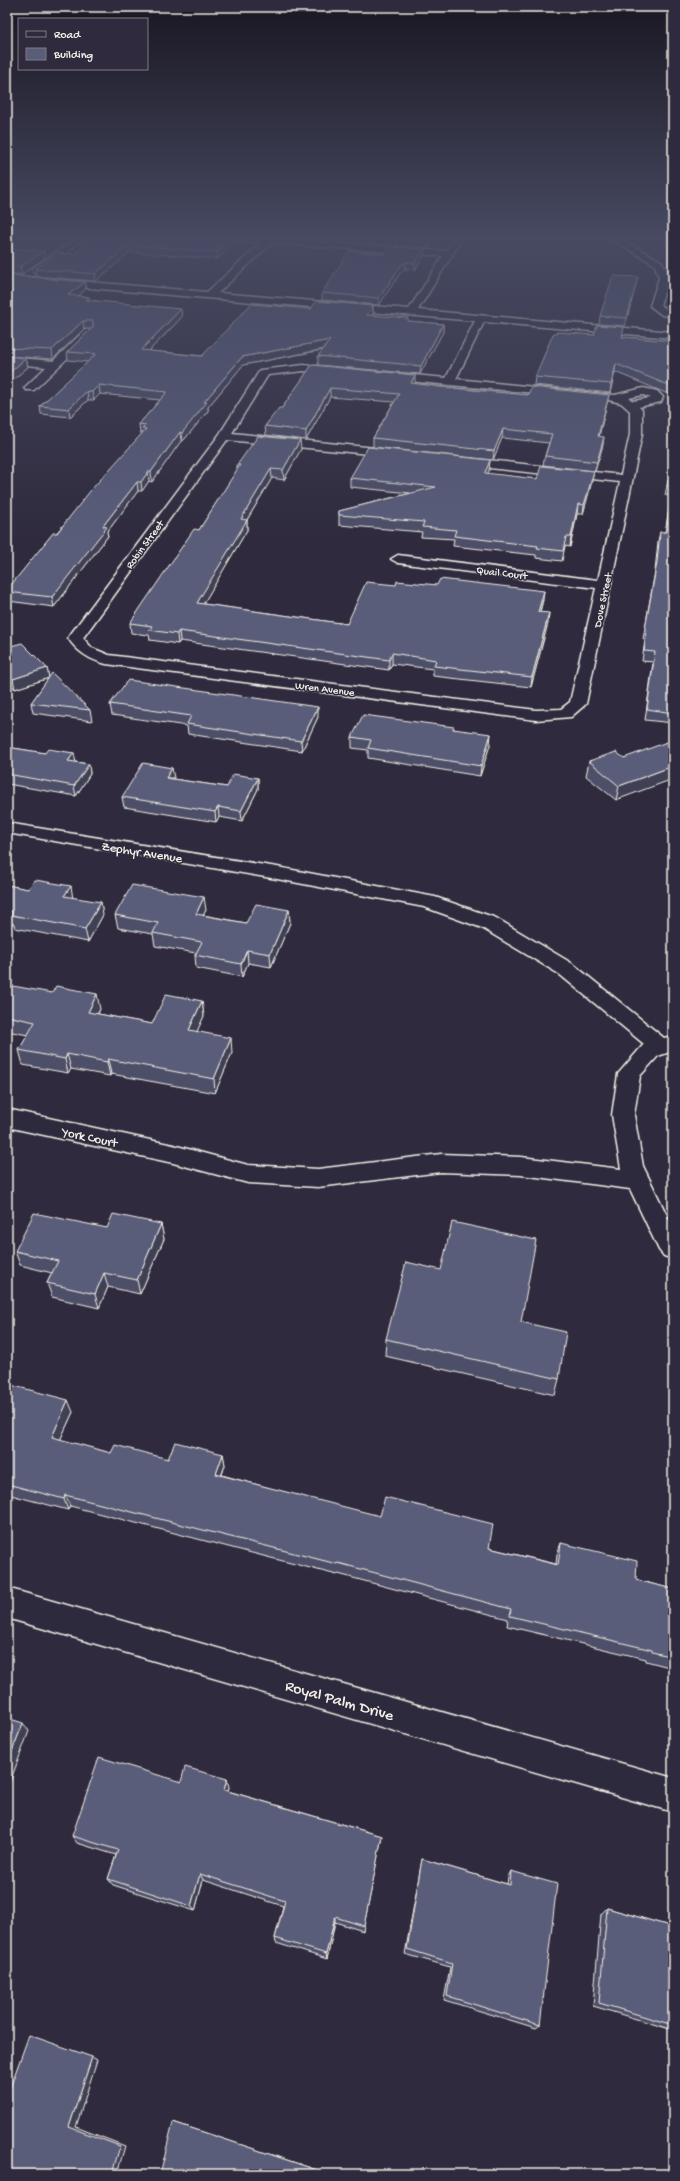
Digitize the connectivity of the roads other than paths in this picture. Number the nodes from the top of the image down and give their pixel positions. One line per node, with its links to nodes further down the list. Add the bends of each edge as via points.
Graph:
1 (83, 338): 4 (street)
2 (471, 338): 5 (street)
3 (7, 360): 4 (street)
4 (54, 364): 6 (street)
5 (450, 381): 7 (street); 9 (street, via 304,368 264,372)
6 (30, 388)
7 (617, 398): 8 (street); 8 (street, via 643,391 654,394 657,400)
8 (631, 405): 12 (street, Dove Street, via 636,410 636,434)
9 (224, 436): 10 (street); 15 (street, Robin Street, via 75,638)
10 (406, 455)
11 (445, 459): 12 (street)
12 (627, 479): 14 (street, Dove Street)
13 (398, 559): 14 (street, Quail Court)
14 (605, 585): 16 (street, Dove Street, via 578,704)
15 (87, 652): 16 (street, Wren Avenue, via 106,659 536,715)
16 (565, 714)
17 (7, 828): 18 (street, Zephyr Avenue, via 277,873 428,902 489,923 566,969)
18 (667, 1045): 20 (street, via 650,1050 629,1074 623,1115 631,1166)
19 (7, 1118): 20 (street, York Court, via 173,1154 248,1174 318,1178 440,1163 521,1166)
20 (638, 1181): 21 (street)
21 (673, 1249)
22 (7, 1603): 23 (street, Royal Palm Drive)
23 (673, 1795)

